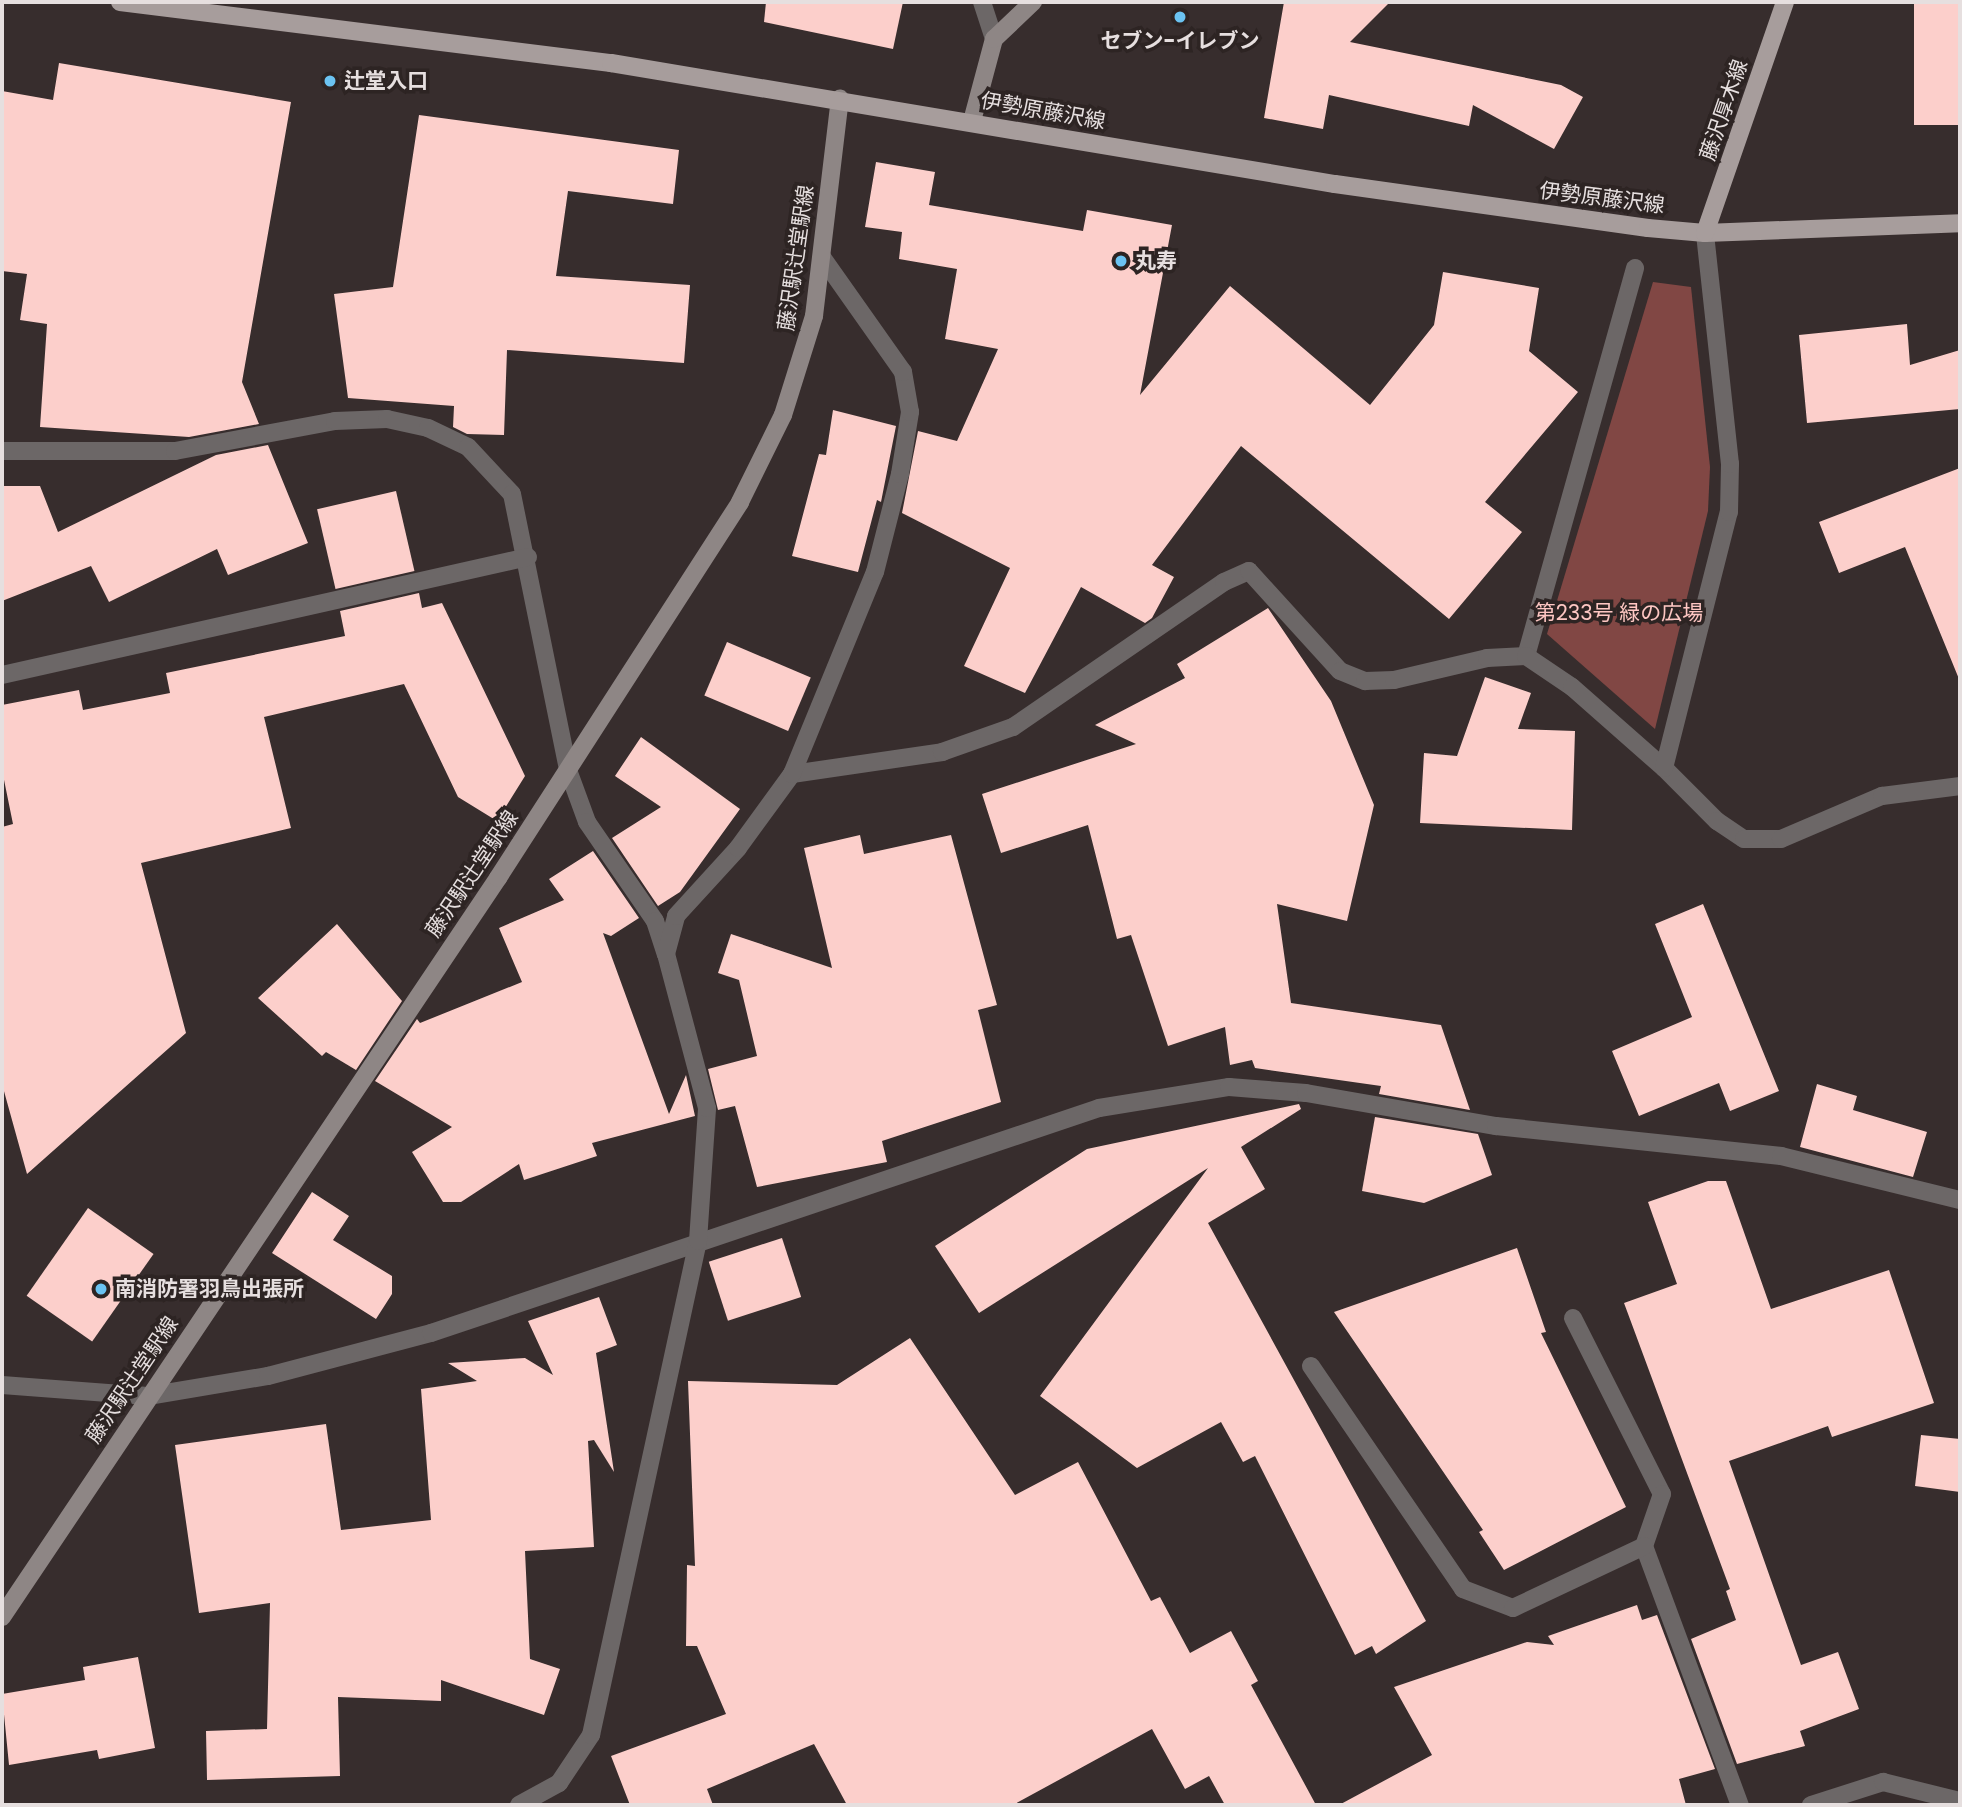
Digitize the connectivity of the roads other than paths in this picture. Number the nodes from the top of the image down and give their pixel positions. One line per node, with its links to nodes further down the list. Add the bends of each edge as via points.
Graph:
1 (120, 2): 5 (main road, 伊勢原藤沢線)
2 (982, 2): 6 (street)
3 (1033, 2): 6 (main road)
4 (1785, 2): 10 (main road, 藤沢厚木線)
5 (203, 7): 7 (main road, 伊勢原藤沢線)
6 (994, 39): 8 (main road)
7 (840, 99): 8 (main road, 伊勢原藤沢線); 11 (main road, 藤沢駅辻堂駅線)
8 (972, 121): 10 (main road, 伊勢原藤沢線, via 1335,184)
9 (1960, 223): 10 (main road, 伊勢原藤沢線)
10 (1704, 233): 17 (street, via 1730,464 1729,512)
11 (822, 257): 18 (main road, 藤沢駅辻堂駅線, via 800,367 763,459); 19 (street, via 903,372 910,412 875,572)
12 (1635, 268): 15 (street)
13 (2, 451): 14 (street, via 175,451 335,421 387,419 428,428 468,447 496,471 512,494)
14 (528, 557): 16 (street); 18 (street)
15 (1527, 656): 17 (street, via 1573,687); 19 (street, via 1365,681 1340,671 1249,572 1224,582 1013,727 942,752)
16 (2, 675)
17 (1664, 768): 20 (street, via 1717,821 1744,838 1781,839 1882,796)
18 (568, 770): 21 (street, via 587,822 655,920); 27 (main road, 藤沢駅辻堂駅線)
19 (792, 774): 21 (street, via 738,848 676,916)
20 (1960, 786)
21 (666, 954): 23 (street, via 707,1108)
22 (1960, 1200): 23 (street, via 1781,1156 1496,1126 1306,1093 1229,1087 1099,1108)
23 (698, 1241): 27 (street, via 431,1333 268,1376); 31 (street, via 591,1735 559,1783)
24 (1573, 1318): 28 (street, via 1662,1494)
25 (1311, 1366): 28 (street, via 1463,1589 1513,1608)
26 (2, 1384): 27 (street)
27 (148, 1396): 29 (main road, 藤沢駅辻堂駅線)
28 (1644, 1546): 32 (street)
29 (2, 1617)
30 (1960, 1801): 33 (street, via 1883,1782)
31 (519, 1805)
32 (1740, 1805)
33 (1811, 1805)

